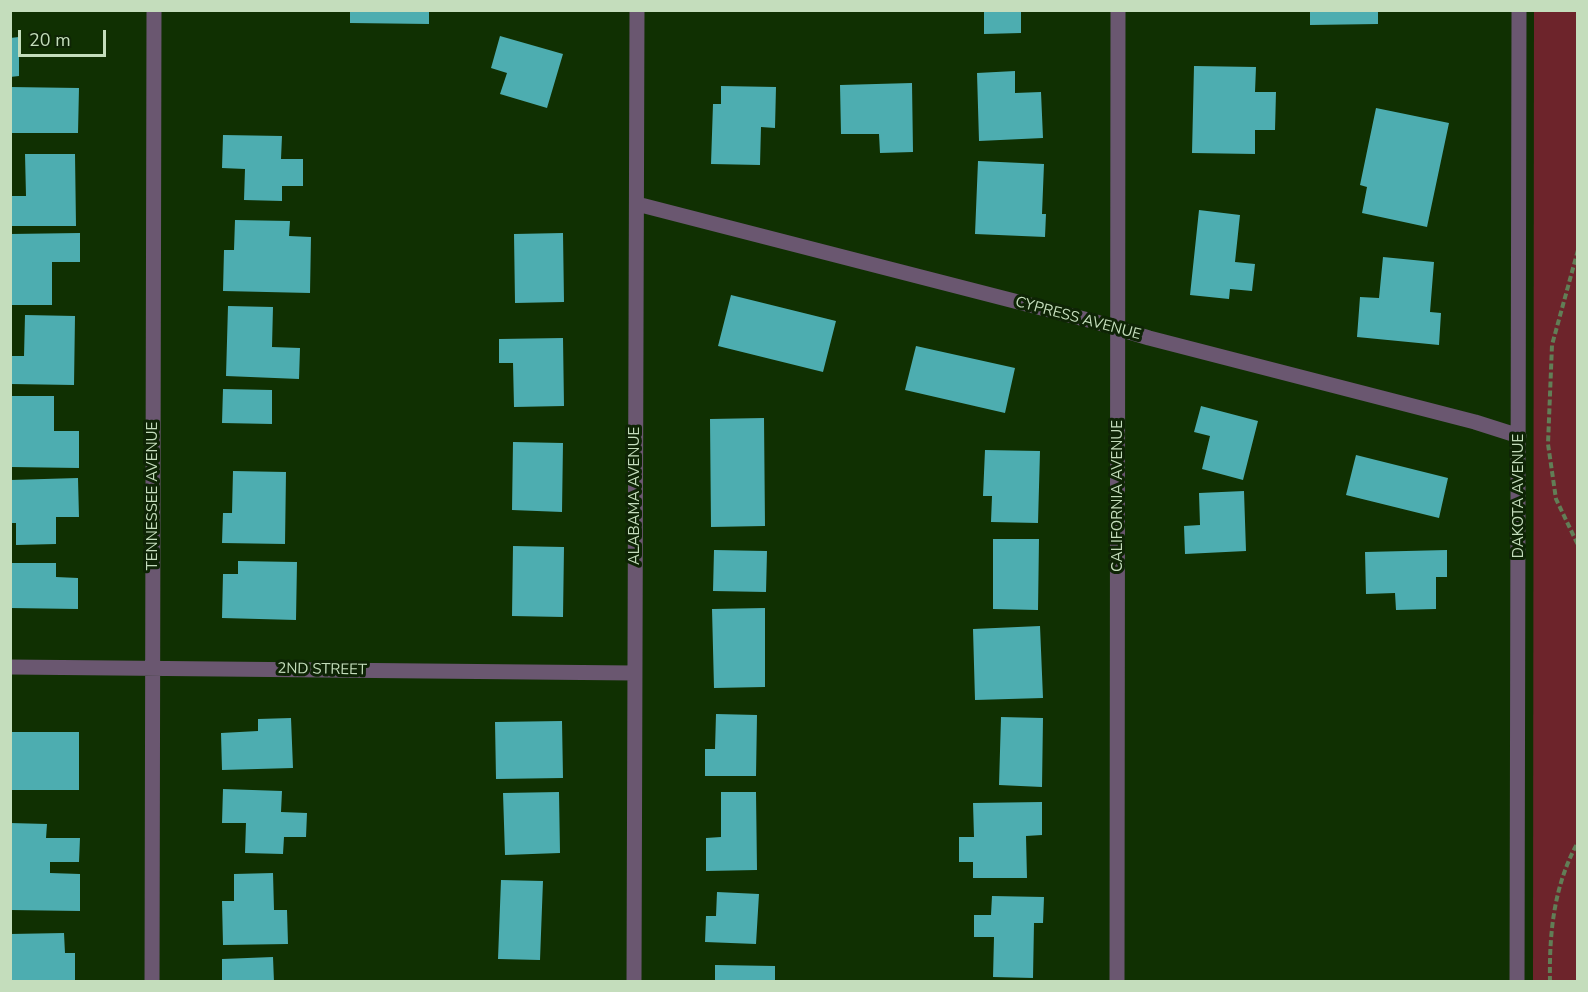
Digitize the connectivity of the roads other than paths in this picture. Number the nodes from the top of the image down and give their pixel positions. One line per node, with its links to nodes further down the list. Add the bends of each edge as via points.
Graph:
1 (154, 10): 9 (street, TENNESSEE AVENUE)
2 (637, 10): 5 (street, ALABAMA AVENUE)
3 (1118, 10): 6 (street, CALIFORNIA AVENUE)
4 (1519, 10): 7 (street, DAKOTA AVENUE)
5 (637, 204): 6 (street, CYPRESS AVENUE); 10 (street, ALABAMA AVENUE)
6 (1118, 329): 7 (street, CYPRESS AVENUE); 13 (street, CALIFORNIA AVENUE)
7 (1519, 436): 14 (street, DAKOTA AVENUE)
8 (10, 667): 9 (street, 2ND STREET)
9 (152, 669): 10 (street, 2ND STREET); 11 (street, TENNESSEE AVENUE)
10 (634, 673): 12 (street, ALABAMA AVENUE)
11 (152, 981)
12 (634, 981)
13 (1117, 981)
14 (1517, 981)

